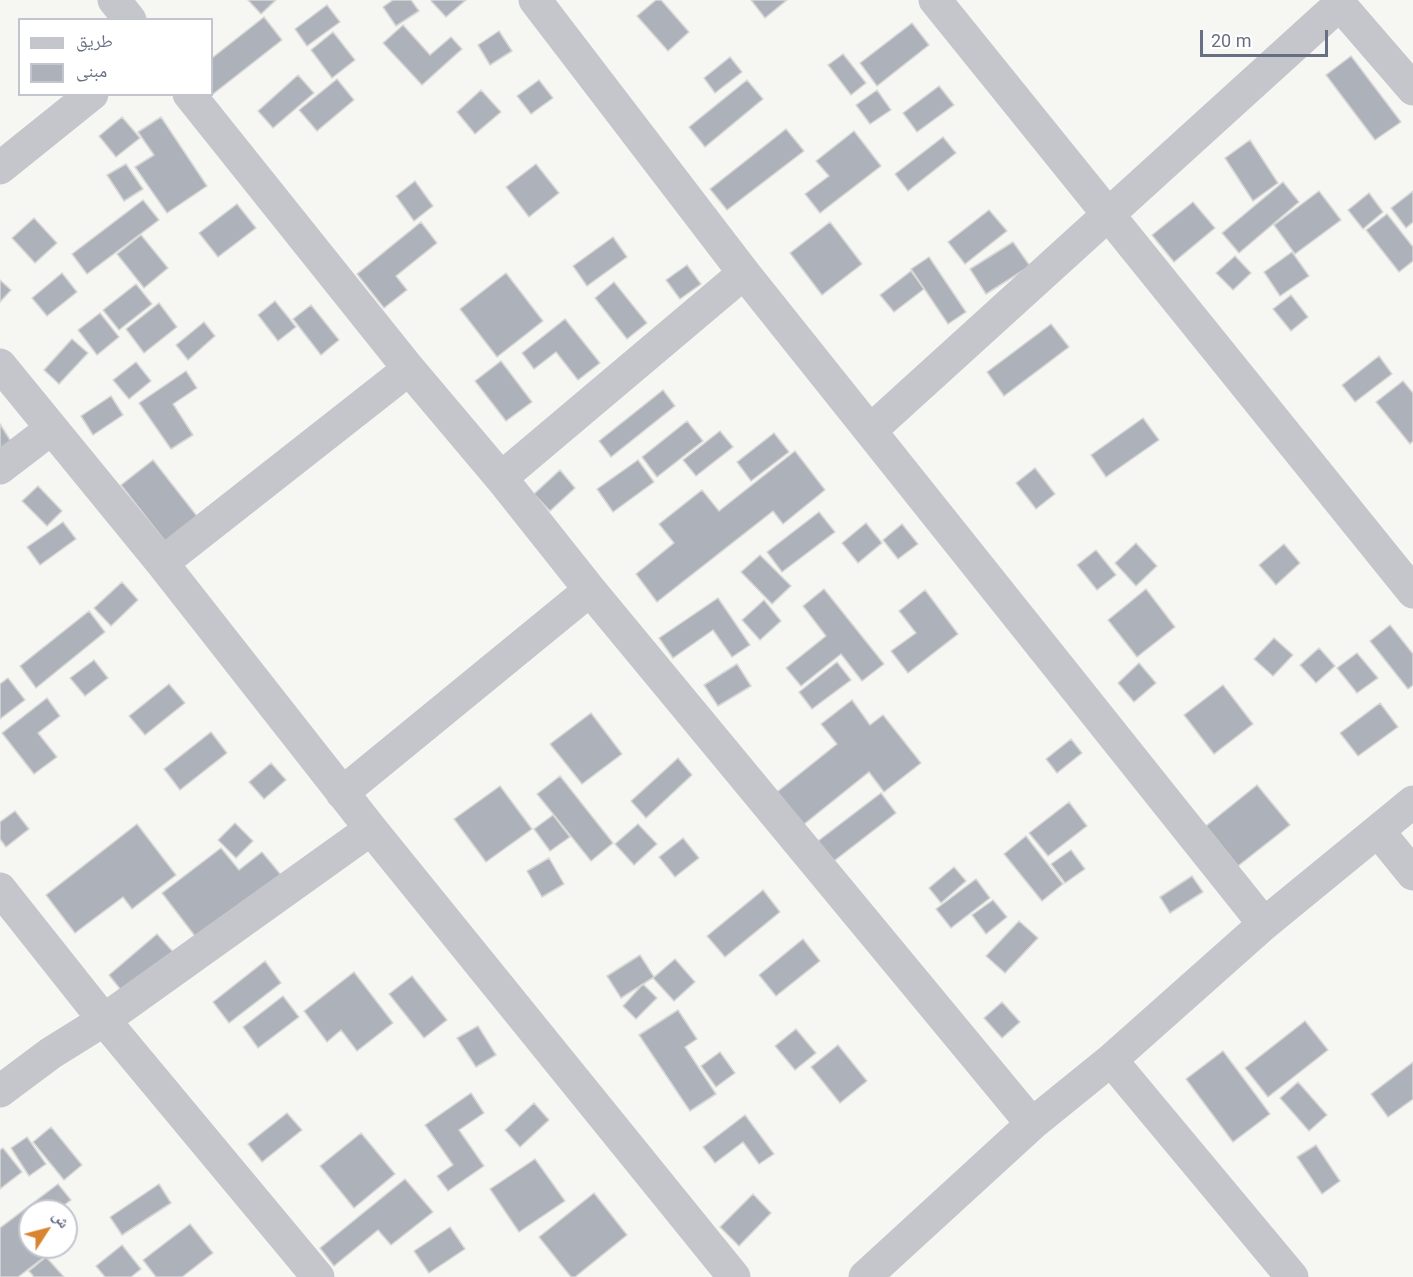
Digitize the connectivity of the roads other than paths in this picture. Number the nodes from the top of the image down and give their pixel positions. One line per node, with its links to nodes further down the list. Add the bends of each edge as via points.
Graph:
1 (114, 0): 5 (street)
2 (935, 0): 10 (street)
3 (1338, 2): 6 (street); 10 (street)
4 (547, 4): 11 (street)
5 (128, 18)
6 (1413, 88)
7 (90, 96): 9 (street)
8 (191, 96): 13 (street)
9 (0, 168)
10 (1108, 215): 15 (street); 20 (street)
11 (744, 273): 15 (street); 17 (street)
12 (0, 365): 14 (street)
13 (409, 369): 17 (street); 18 (street)
14 (51, 429): 16 (street); 18 (street)
15 (871, 430): 27 (street)
16 (0, 468)
17 (501, 478): 19 (street)
18 (162, 562): 21 (street)
19 (590, 590): 21 (street); 31 (street)
20 (1413, 592)
21 (342, 793): 23 (street)
22 (1413, 802): 24 (street)
23 (371, 829): 28 (street); 33 (street)
24 (1378, 831): 25 (street); 27 (street)
25 (1413, 874)
26 (0, 889): 28 (street)
27 (1264, 924): 29 (street)
28 (104, 1020): 30 (street); 32 (street)
29 (1111, 1060): 31 (street); 35 (street)
30 (0, 1090)
31 (1032, 1124): 34 (street)
32 (318, 1277)
33 (734, 1277)
34 (865, 1277)
35 (1292, 1277)

